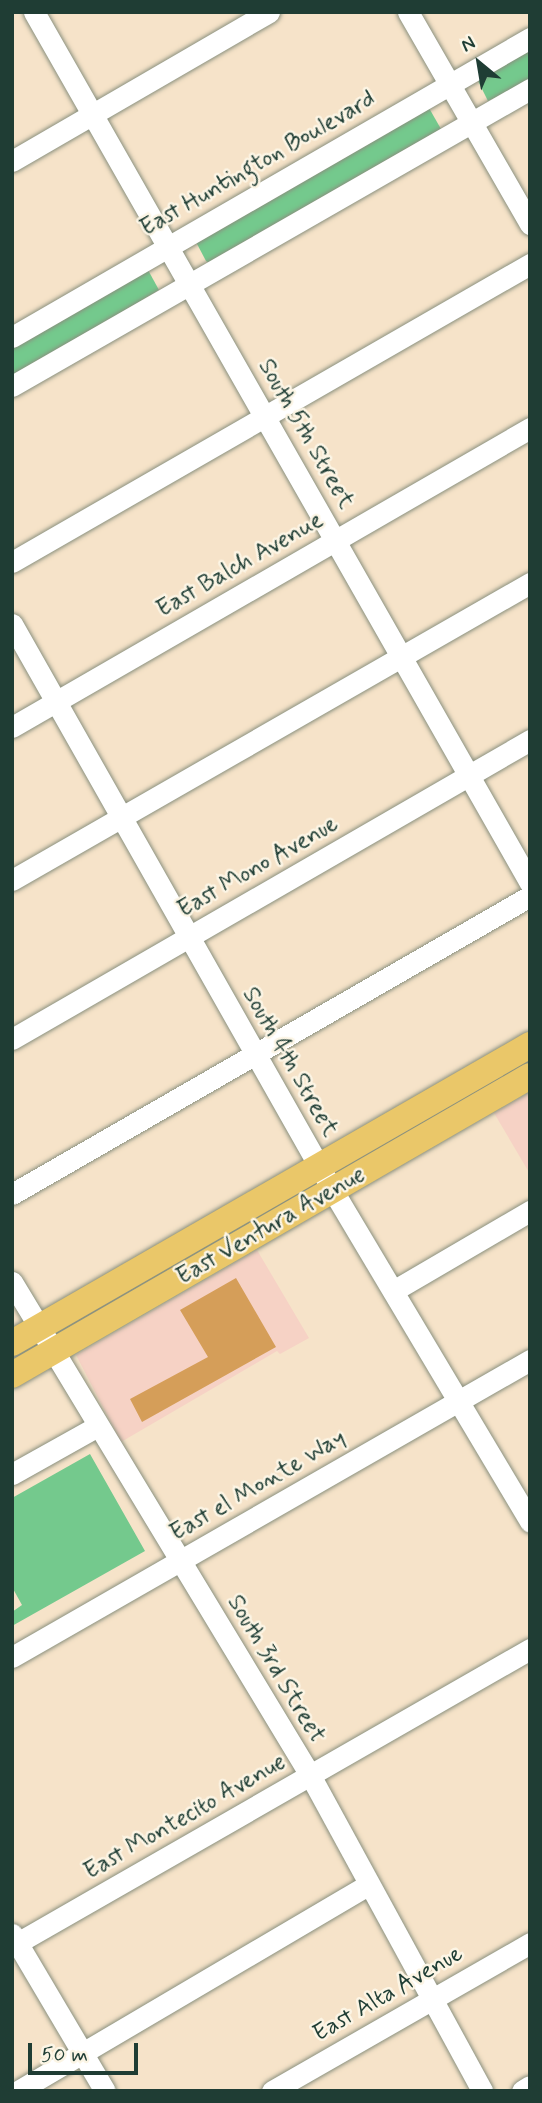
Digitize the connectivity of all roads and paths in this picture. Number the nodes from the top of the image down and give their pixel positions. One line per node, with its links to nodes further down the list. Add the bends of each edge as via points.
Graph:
1 (34, 12): 7 (street, South 5th Street)
2 (269, 12): 7 (street)
3 (408, 12): 5 (street)
4 (530, 38): 5 (street, East Huntington Boulevard)
5 (449, 84): 8 (street); 11 (street, East Huntington Boulevard)
6 (530, 89): 8 (street)
7 (94, 114): 9 (street); 11 (street, South 5th Street)
8 (471, 123): 10 (street); 13 (street)
9 (12, 161)
10 (530, 224)
11 (169, 246): 13 (street, South 5th Street); 14 (street, East Huntington Boulevard)
12 (530, 264): 16 (street)
13 (190, 283): 15 (street); 16 (street, South 5th Street)
14 (12, 337)
15 (12, 386)
16 (265, 417): 18 (street, South 5th Street); 19 (street)
17 (530, 428): 18 (street, East Balch Avenue)
18 (335, 540): 22 (street, South 5th Street); 23 (street, East Balch Avenue)
19 (12, 562)
20 (530, 583): 22 (street)
21 (12, 624): 23 (street, South 4th Street)
22 (402, 657): 26 (street, South 5th Street); 27 (street)
23 (54, 703): 24 (street, East Balch Avenue); 27 (street, South 4th Street)
24 (12, 727)
25 (530, 740): 26 (street, East Mono Avenue)
26 (468, 776): 29 (street, South 5th Street); 31 (street, East Mono Avenue)
27 (120, 818): 28 (street); 31 (street, South 4th Street)
28 (12, 880)
29 (530, 883)
30 (530, 896): 34 (street)
31 (189, 937): 32 (street, East Mono Avenue); 34 (street, South 4th Street)
32 (12, 1039)
33 (530, 1045): 36 (main road, East Ventura Avenue)
34 (255, 1054): 36 (street, South 4th Street); 38 (street)
35 (530, 1076): 37 (main road, East Ventura Avenue)
36 (319, 1166): 37 (street, South 4th Street); 42 (main road, East Ventura Avenue)
37 (333, 1191): 41 (street, South 4th Street); 44 (main road, East Ventura Avenue)
38 (12, 1194)
39 (530, 1211): 41 (street)
40 (12, 1282): 42 (street, South 3rd Street)
41 (393, 1291): 47 (street, South 4th Street)
42 (38, 1328): 43 (main road, East Ventura Avenue); 44 (street, South 3rd Street)
43 (12, 1343)
44 (53, 1352): 46 (main road, East Ventura Avenue); 48 (street, South 3rd Street)
45 (530, 1360): 47 (street, East el Monte Way)
46 (12, 1375)
47 (459, 1400): 50 (street, South 4th Street); 51 (street, East el Monte Way)
48 (97, 1426): 49 (street); 51 (street, South 3rd Street)
49 (12, 1474)
50 (527, 1512)
51 (179, 1561): 53 (street, East el Monte Way); 54 (street, South 3rd Street)
52 (530, 1649): 54 (street, East Montecito Avenue)
53 (12, 1657)
54 (310, 1775): 55 (street, South 3rd Street); 56 (street, East Montecito Avenue)
55 (369, 1884): 58 (street, South 3rd Street); 59 (street)
56 (14, 1941): 59 (street)
57 (530, 1943): 58 (street, East Alta Avenue)
58 (432, 1999): 63 (street, East Alta Avenue); 64 (street, South 3rd Street)
59 (83, 2053): 61 (street); 62 (street)
60 (530, 2086): 65 (street)
61 (18, 2091)
62 (105, 2091)
63 (272, 2091)
64 (482, 2091)
65 (522, 2091)

